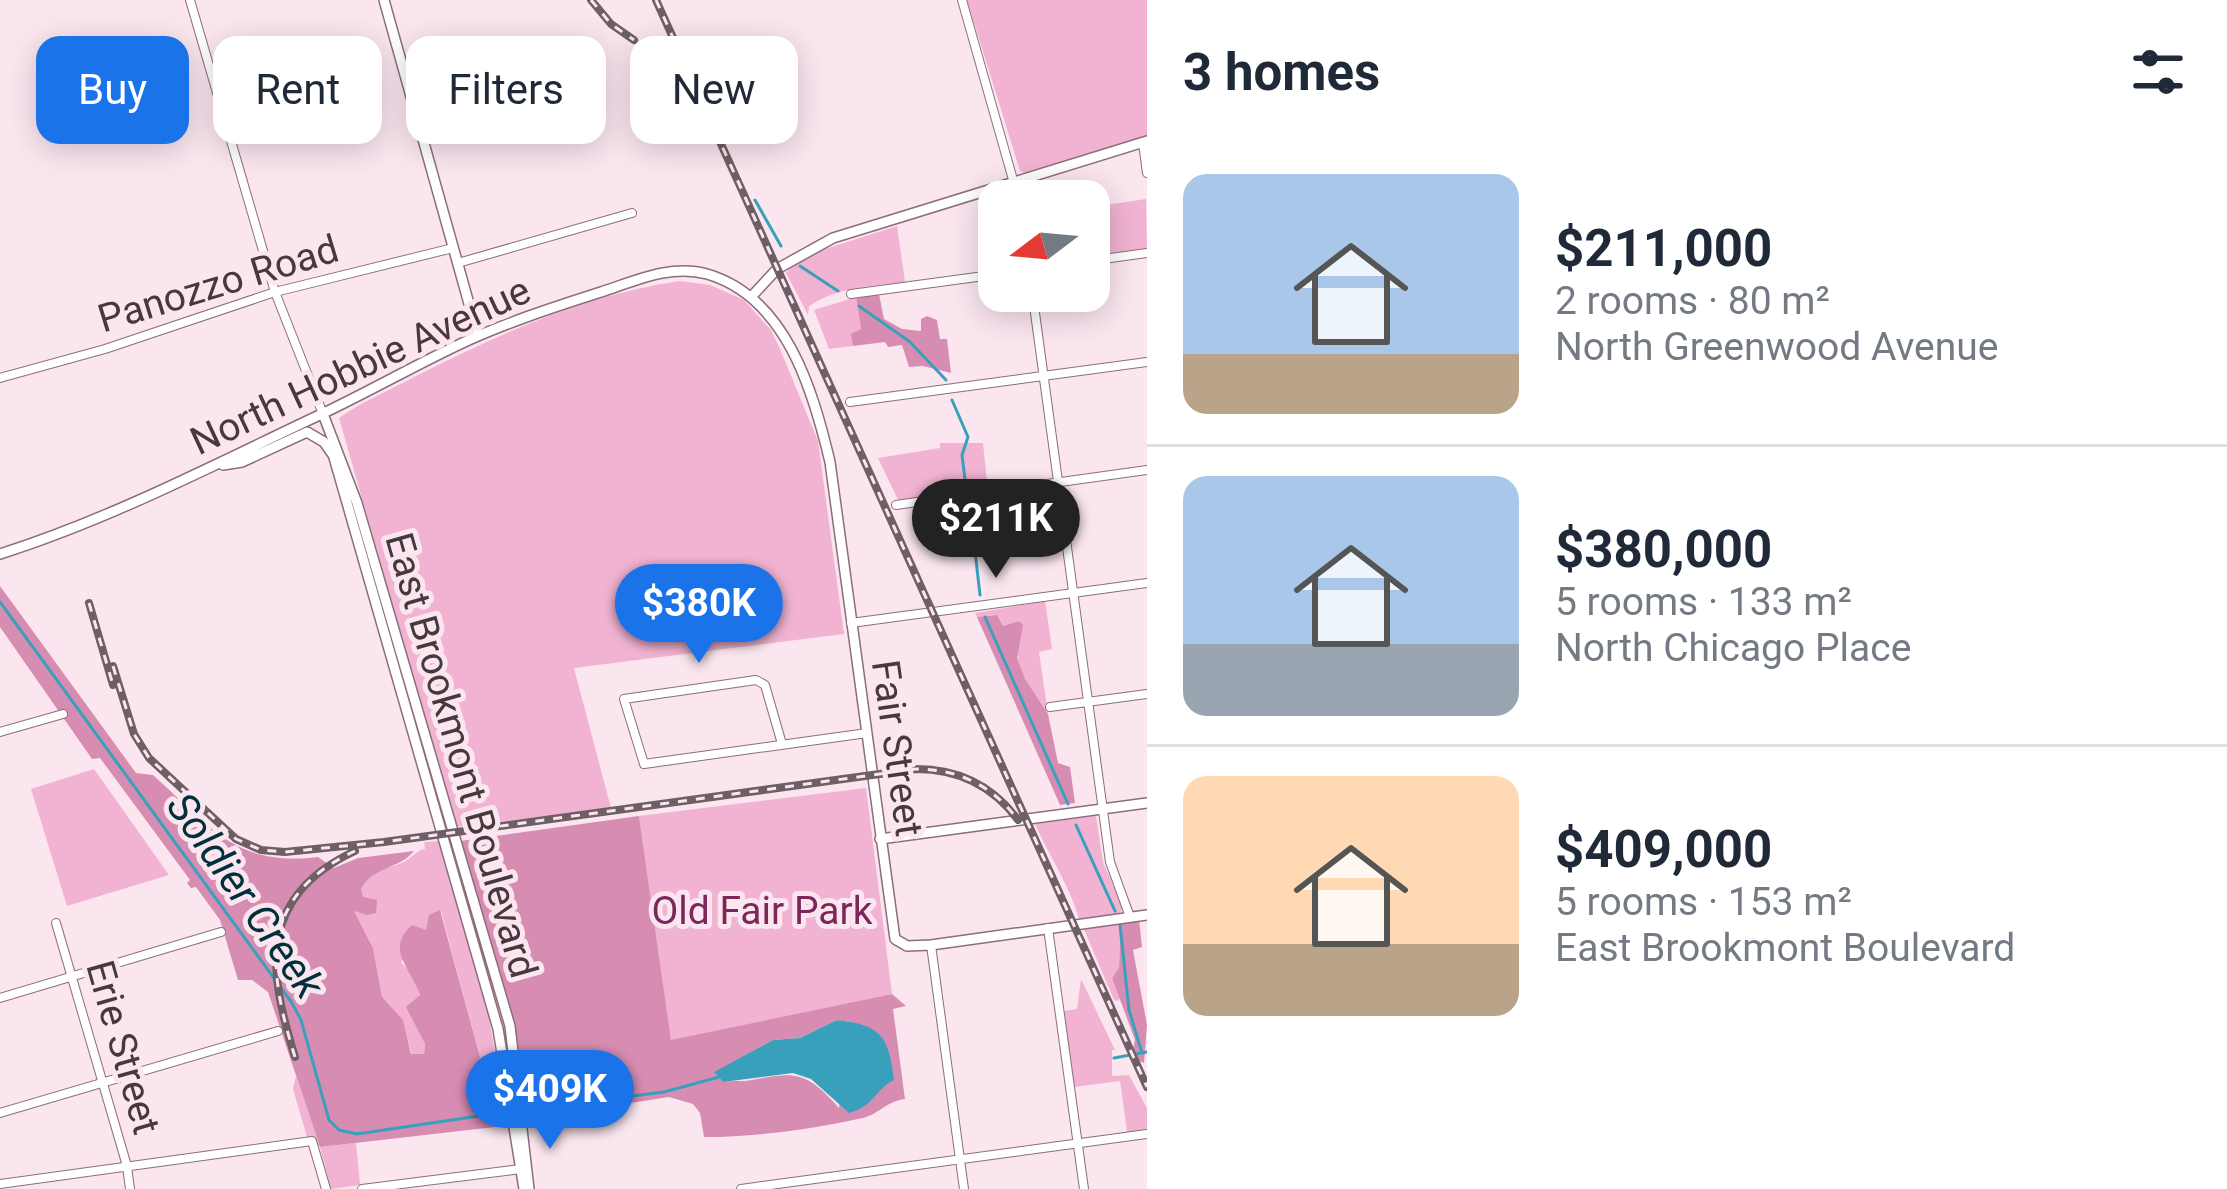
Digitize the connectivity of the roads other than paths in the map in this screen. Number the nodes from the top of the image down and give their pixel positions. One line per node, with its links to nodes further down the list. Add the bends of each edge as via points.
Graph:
1 (190, 0): 15 (street, East Brookmont Boulevard)
2 (384, 0): 10 (main road)
3 (962, 0): 6 (street)
4 (1145, 142): 5 (street); 7 (main road)
5 (1147, 173)
6 (1016, 180)
7 (1023, 180)
8 (978, 194): 17 (main road, via 833,238 777,269)
9 (632, 213): 13 (street)
10 (453, 248): 13 (main road); 15 (street, Panozzo Road)
11 (1147, 254): 12 (street)
12 (1110, 258)
13 (458, 263): 19 (main road)
14 (978, 277): 16 (street)
15 (274, 292): 22 (street, Panozzo Road); 24 (street, East Brookmont Boulevard)
16 (851, 294)
17 (752, 296): 19 (main road, North Hobbie Avenue, via 709,274 672,271); 33 (main road, Fair Street, via 788,344 818,413)
18 (1035, 312): 21 (street)
19 (478, 336): 24 (main road, North Hobbie Avenue)
20 (1147, 362): 21 (street)
21 (1043, 376): 23 (street); 28 (street)
22 (0, 378)
23 (850, 402)
24 (322, 414): 25 (main road, East Brookmont Boulevard); 26 (main road, North Hobbie Avenue); 54 (main road, East Brookmont Boulevard, via 357,503 510,1026)
25 (333, 455): 26 (main road, via 307,432 242,462); 54 (main road, East Brookmont Boulevard)
26 (212, 466): 30 (main road, North Hobbie Avenue)
27 (1147, 470): 28 (street)
28 (1058, 483): 29 (street); 32 (street)
29 (896, 505)
30 (0, 554)
31 (1147, 583): 32 (street)
32 (1073, 593): 33 (street); 35 (street)
33 (850, 623): 39 (main road, Fair Street)
34 (1147, 694): 35 (street)
35 (1088, 702): 36 (street); 42 (street)
36 (1050, 707)
37 (63, 714): 38 (street)
38 (0, 732)
39 (866, 733): 40 (street); 43 (main road, Fair Street)
40 (782, 744): 40 (street, via 765,685 756,680 624,699 644,764)
41 (1147, 802): 42 (main road)
42 (1102, 808): 43 (main road); 45 (street)
43 (880, 839): 49 (main road, Fair Street, via 895,939)
44 (1147, 914): 45 (main road)
45 (1130, 917): 47 (main road)
46 (56, 922): 50 (street, Erie Street)
47 (1048, 928): 49 (main road); 58 (street)
48 (221, 932): 50 (street)
49 (931, 945): 59 (street)
50 (72, 976): 51 (street); 53 (street, Erie Street)
51 (0, 998)
52 (278, 1031): 53 (street)
53 (104, 1082): 55 (street); 60 (street, Erie Street)
54 (515, 1104): 56 (main road, East Brookmont Boulevard)
55 (0, 1113)
56 (518, 1119): 61 (main road, East Brookmont Boulevard); 66 (main road, East Brookmont Boulevard)
57 (1147, 1134): 58 (street)
58 (1078, 1144): 59 (street); 69 (street)
59 (960, 1159): 67 (street); 68 (street)
60 (127, 1166): 62 (street); 63 (street, Erie Street); 64 (street, via 312,1142)
61 (521, 1169): 65 (street); 66 (main road, East Brookmont Boulevard)
62 (0, 1184)
63 (130, 1189)
64 (326, 1189)
65 (362, 1189)
66 (526, 1189)
67 (741, 1189)
68 (964, 1189)
69 (1084, 1189)

